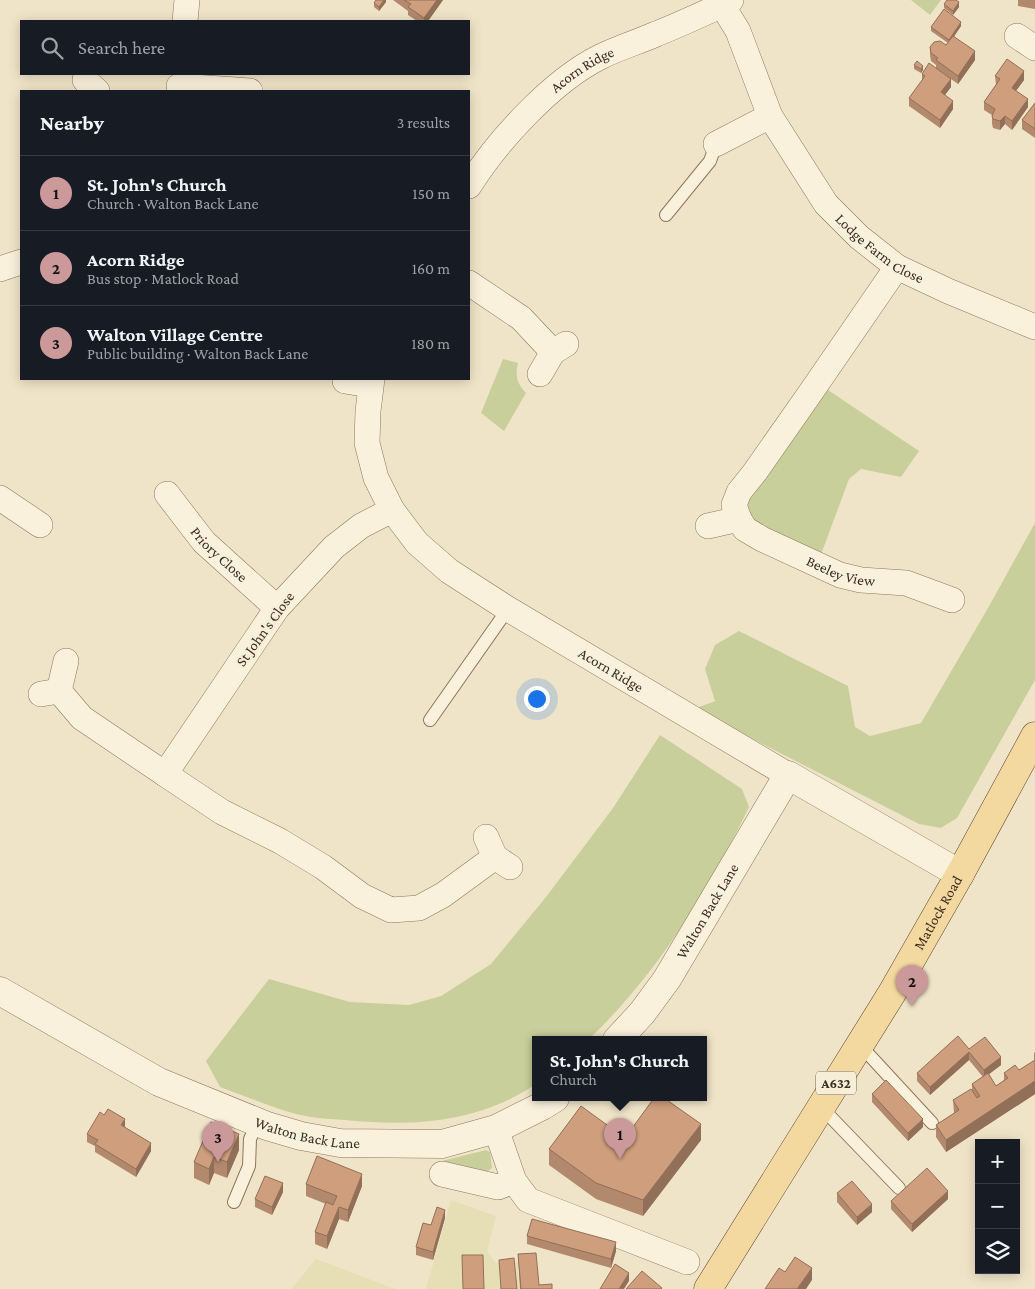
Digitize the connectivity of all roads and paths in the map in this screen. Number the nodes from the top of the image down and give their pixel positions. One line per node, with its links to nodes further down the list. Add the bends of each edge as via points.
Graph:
1 (186, 0): 3 (street)
2 (727, 3): 6 (street, Lodge Farm Close); 8 (street, Acorn Ridge, via 599,57 572,75 531,109)
3 (185, 20)
4 (180, 84): 5 (street)
5 (240, 90)
6 (770, 116): 7 (street); 11 (street, Lodge Farm Close, via 826,204 859,237)
7 (716, 144): 9 (lane, via 710,161)
8 (470, 185)
9 (666, 215)
10 (20, 262): 12 (street)
11 (897, 267): 14 (street, Lodge Farm Close); 21 (street, via 804,388 755,472 739,492 734,505)
12 (0, 269)
13 (470, 284): 15 (street, via 560,348)
14 (1035, 327)
15 (540, 374)
16 (344, 380): 17 (street, Acorn Ridge)
17 (371, 382): 20 (street, Acorn Ridge, via 368,444 376,478)
18 (167, 494): 25 (street, Priory Close, via 204,542)
19 (0, 498): 22 (street)
20 (392, 510): 25 (street, St John's Close, via 361,526 334,547); 26 (street, Acorn Ridge, via 417,543 449,571)
21 (739, 520): 23 (street); 24 (street, Beeley View, via 745,529 762,539 840,575 906,583)
22 (40, 525)
23 (708, 526)
24 (952, 600)
25 (277, 608): 30 (street, St John's Close)
26 (508, 610): 28 (lane); 31 (street, Acorn Ridge)
27 (66, 661): 30 (street, via 50,692 82,718)
28 (430, 720)
29 (1035, 736): 33 (main road, Matlock Road / A632)
30 (165, 774): 32 (street, via 222,812 285,831 323,867 362,896 391,910 419,908 443,895)
31 (788, 775): 33 (street, Acorn Ridge); 35 (street, Walton Back Lane, via 666,979)
32 (497, 854)
33 (960, 874): 36 (main road, Matlock Road / A632)
34 (0, 991): 39 (street, Walton Back Lane, via 159,1082)
35 (621, 1036)
36 (860, 1045): 38 (main road, Matlock Road / A632); 40 (lane)
37 (550, 1101): 41 (street, Walton Back Lane)
38 (821, 1107): 44 (lane); 47 (main road, Matlock Road / A632)
39 (258, 1122): 41 (street, Walton Back Lane, via 301,1136 340,1142 442,1144); 45 (lane, via 250,1139 249,1166)
40 (932, 1124)
41 (496, 1129): 43 (street)
42 (442, 1174): 43 (street, via 498,1187)
43 (514, 1182): 46 (street, via 528,1200)
44 (899, 1188)
45 (234, 1202)
46 (686, 1262)
47 (708, 1289)

